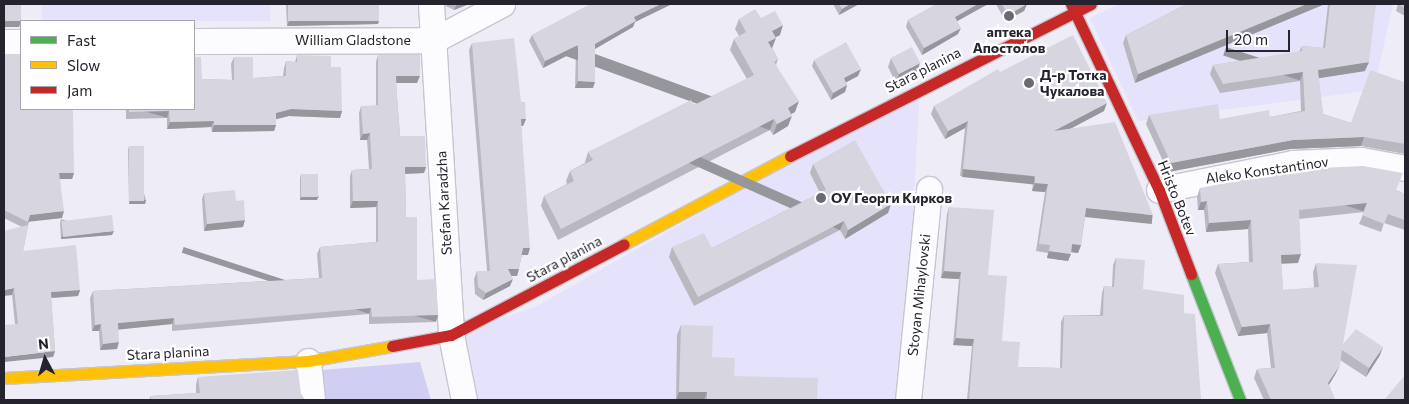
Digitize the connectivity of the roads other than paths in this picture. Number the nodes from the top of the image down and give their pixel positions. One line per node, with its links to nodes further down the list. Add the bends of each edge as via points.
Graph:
1 (431, 4): 5 (street, Stefan Karadzha)
2 (502, 4): 5 (street, William Gladstone)
3 (1091, 4): 4 (street, Stara planina)
4 (1073, 8): 11 (street, Hristo Botev); 12 (street, Stara planina)
5 (434, 40): 6 (street, William Gladstone); 12 (street, Stefan Karadzha)
6 (195, 41)
7 (4, 42): 8 (street)
8 (20, 42)
9 (1405, 168): 11 (street, Aleko Konstantinov, via 1368,161 1308,162)
10 (929, 189): 17 (street, Stoyan Mihaylovski)
11 (1159, 190): 18 (street, Hristo Botev)
12 (452, 335): 13 (street, Stara planina); 16 (street, Stefan Karadzha)
13 (308, 361): 14 (street, Stara planina); 15 (street)
14 (4, 378)
15 (312, 400)
16 (464, 400)
17 (908, 400)
18 (1240, 400)

